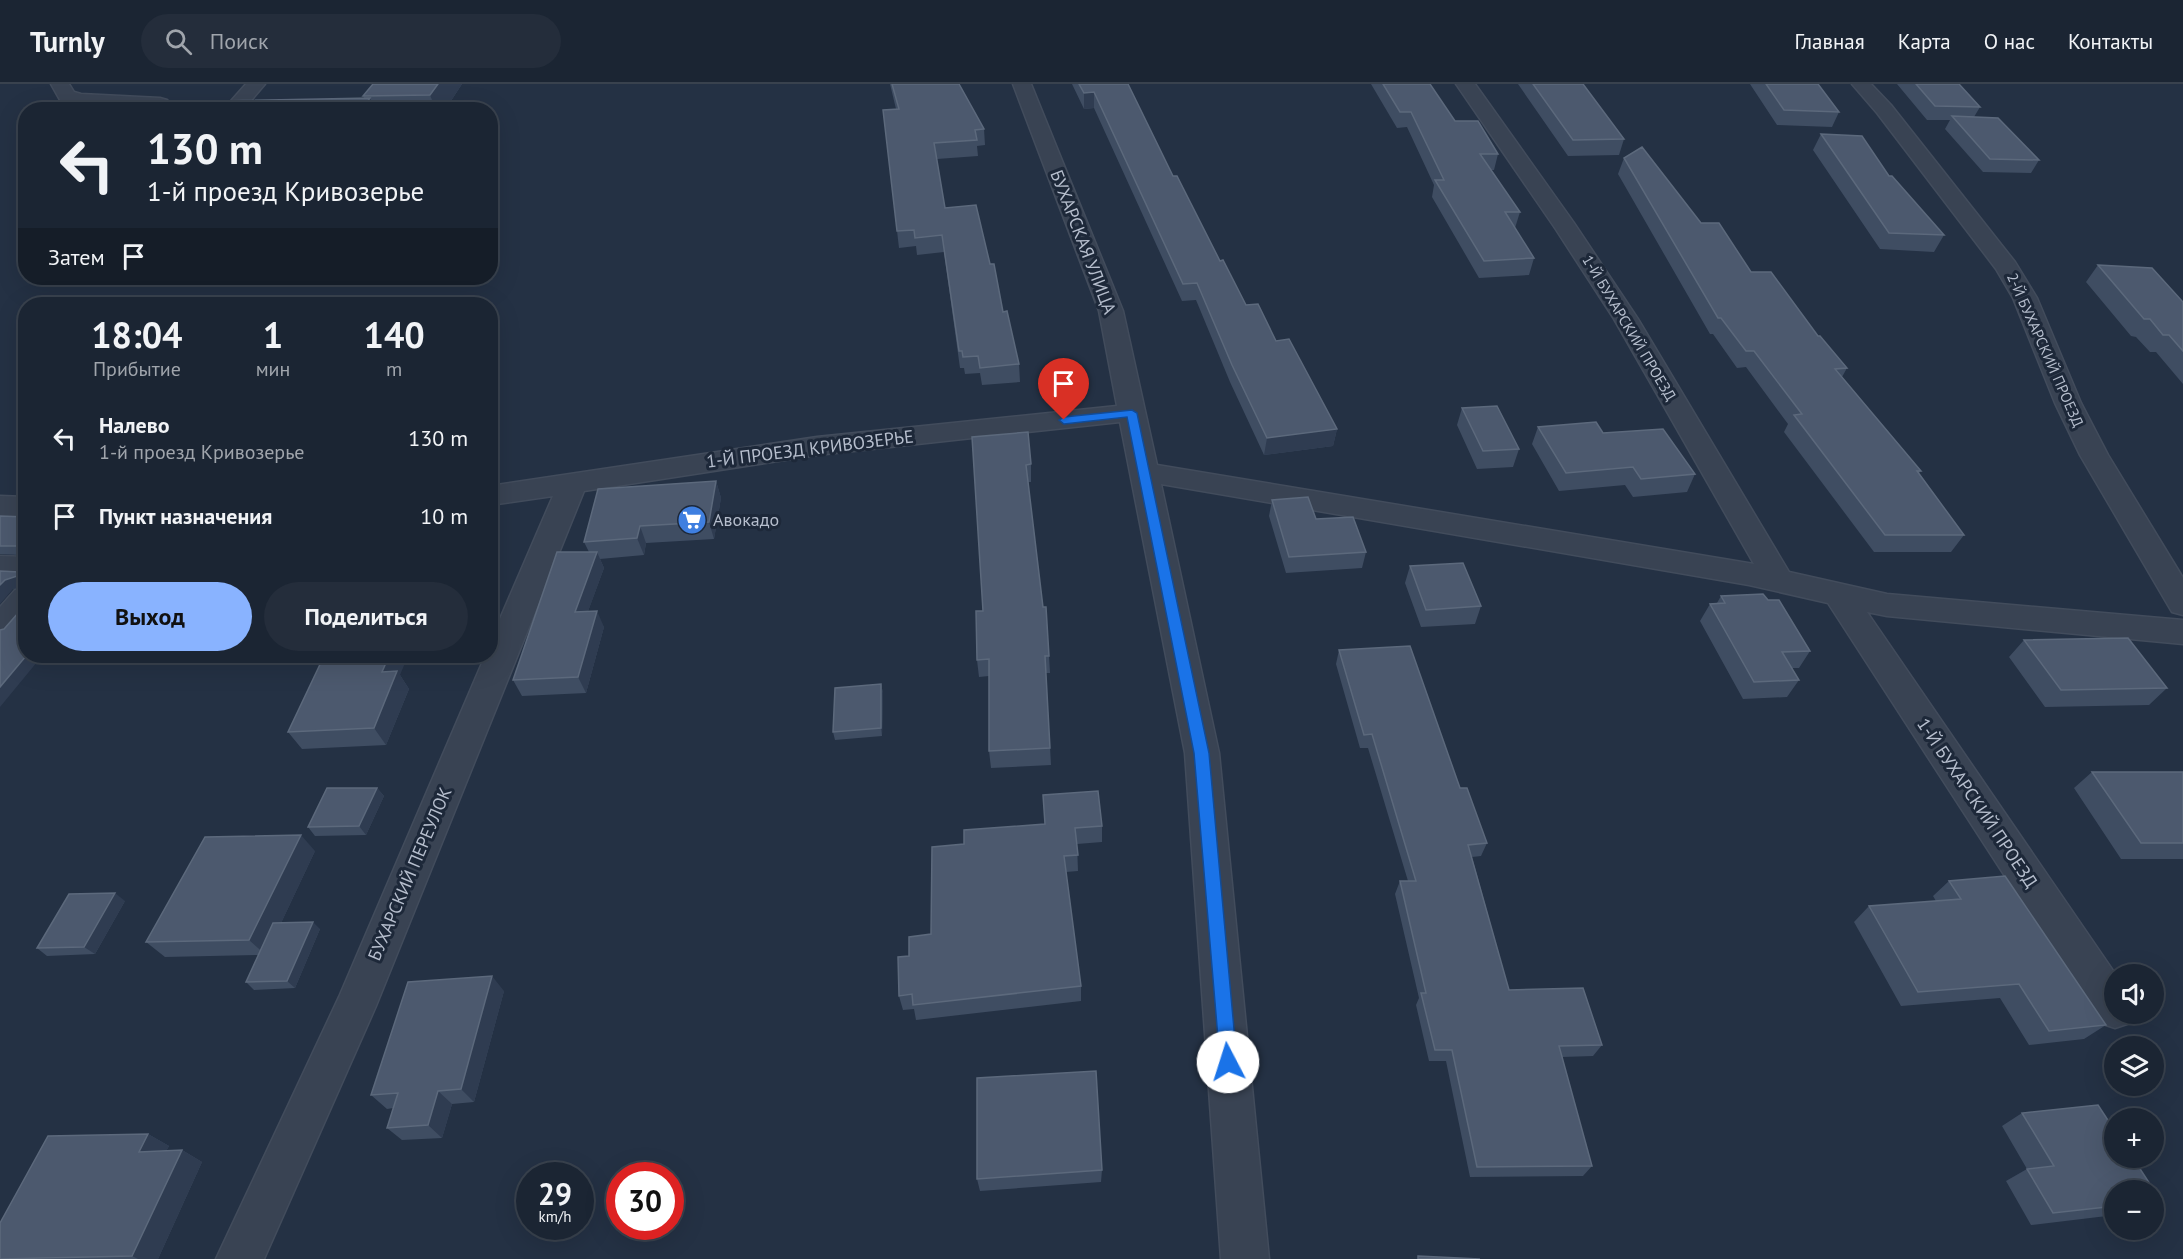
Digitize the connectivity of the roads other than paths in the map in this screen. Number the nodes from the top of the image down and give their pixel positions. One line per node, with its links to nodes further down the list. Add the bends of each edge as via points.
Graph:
1 (60, 84): 6 (street, via 67,96 79,100)
2 (256, 84): 7 (street)
3 (1022, 84): 8 (street, БУХАРСКАЯ УЛИЦА, via 1111,311)
4 (1465, 84): 16 (street, 1-Й БУХАРСКИЙ ПРОЕЗД, via 1626,319)
5 (1861, 84): 18 (street, 2-Й БУХАРСКИЙ ПРОЕЗД, via 2007,267 2025,298 2089,447)
6 (120, 102)
7 (239, 102)
8 (1132, 413): 9 (street, БУХАРСКАЯ УЛИЦА); 10 (street, 1-Й ПРОЕЗД КРИВОЗЕРЬЕ, via 817,446)
9 (1144, 472): 16 (street); 24 (street, БУХАРСКАЯ УЛИЦА, via 1202,753)
10 (572, 485): 11 (street, 1-Й ПРОЕЗД КРИВОЗЕРЬЕ); 23 (street, БУХАРСКИЙ ПЕРЕУЛОК, via 356,1006)
11 (498, 495)
12 (0, 506): 13 (street)
13 (18, 507)
14 (0, 567): 15 (street)
15 (18, 568)
16 (1778, 580): 17 (street)
17 (1840, 596): 21 (street, via 1918,609); 22 (street, 1-Й БУХАРСКИЙ ПРОЕЗД)
18 (2183, 604)
19 (18, 607): 20 (street)
20 (0, 628)
21 (2183, 632)
22 (2104, 992)
23 (240, 1259)
24 (1245, 1259)

